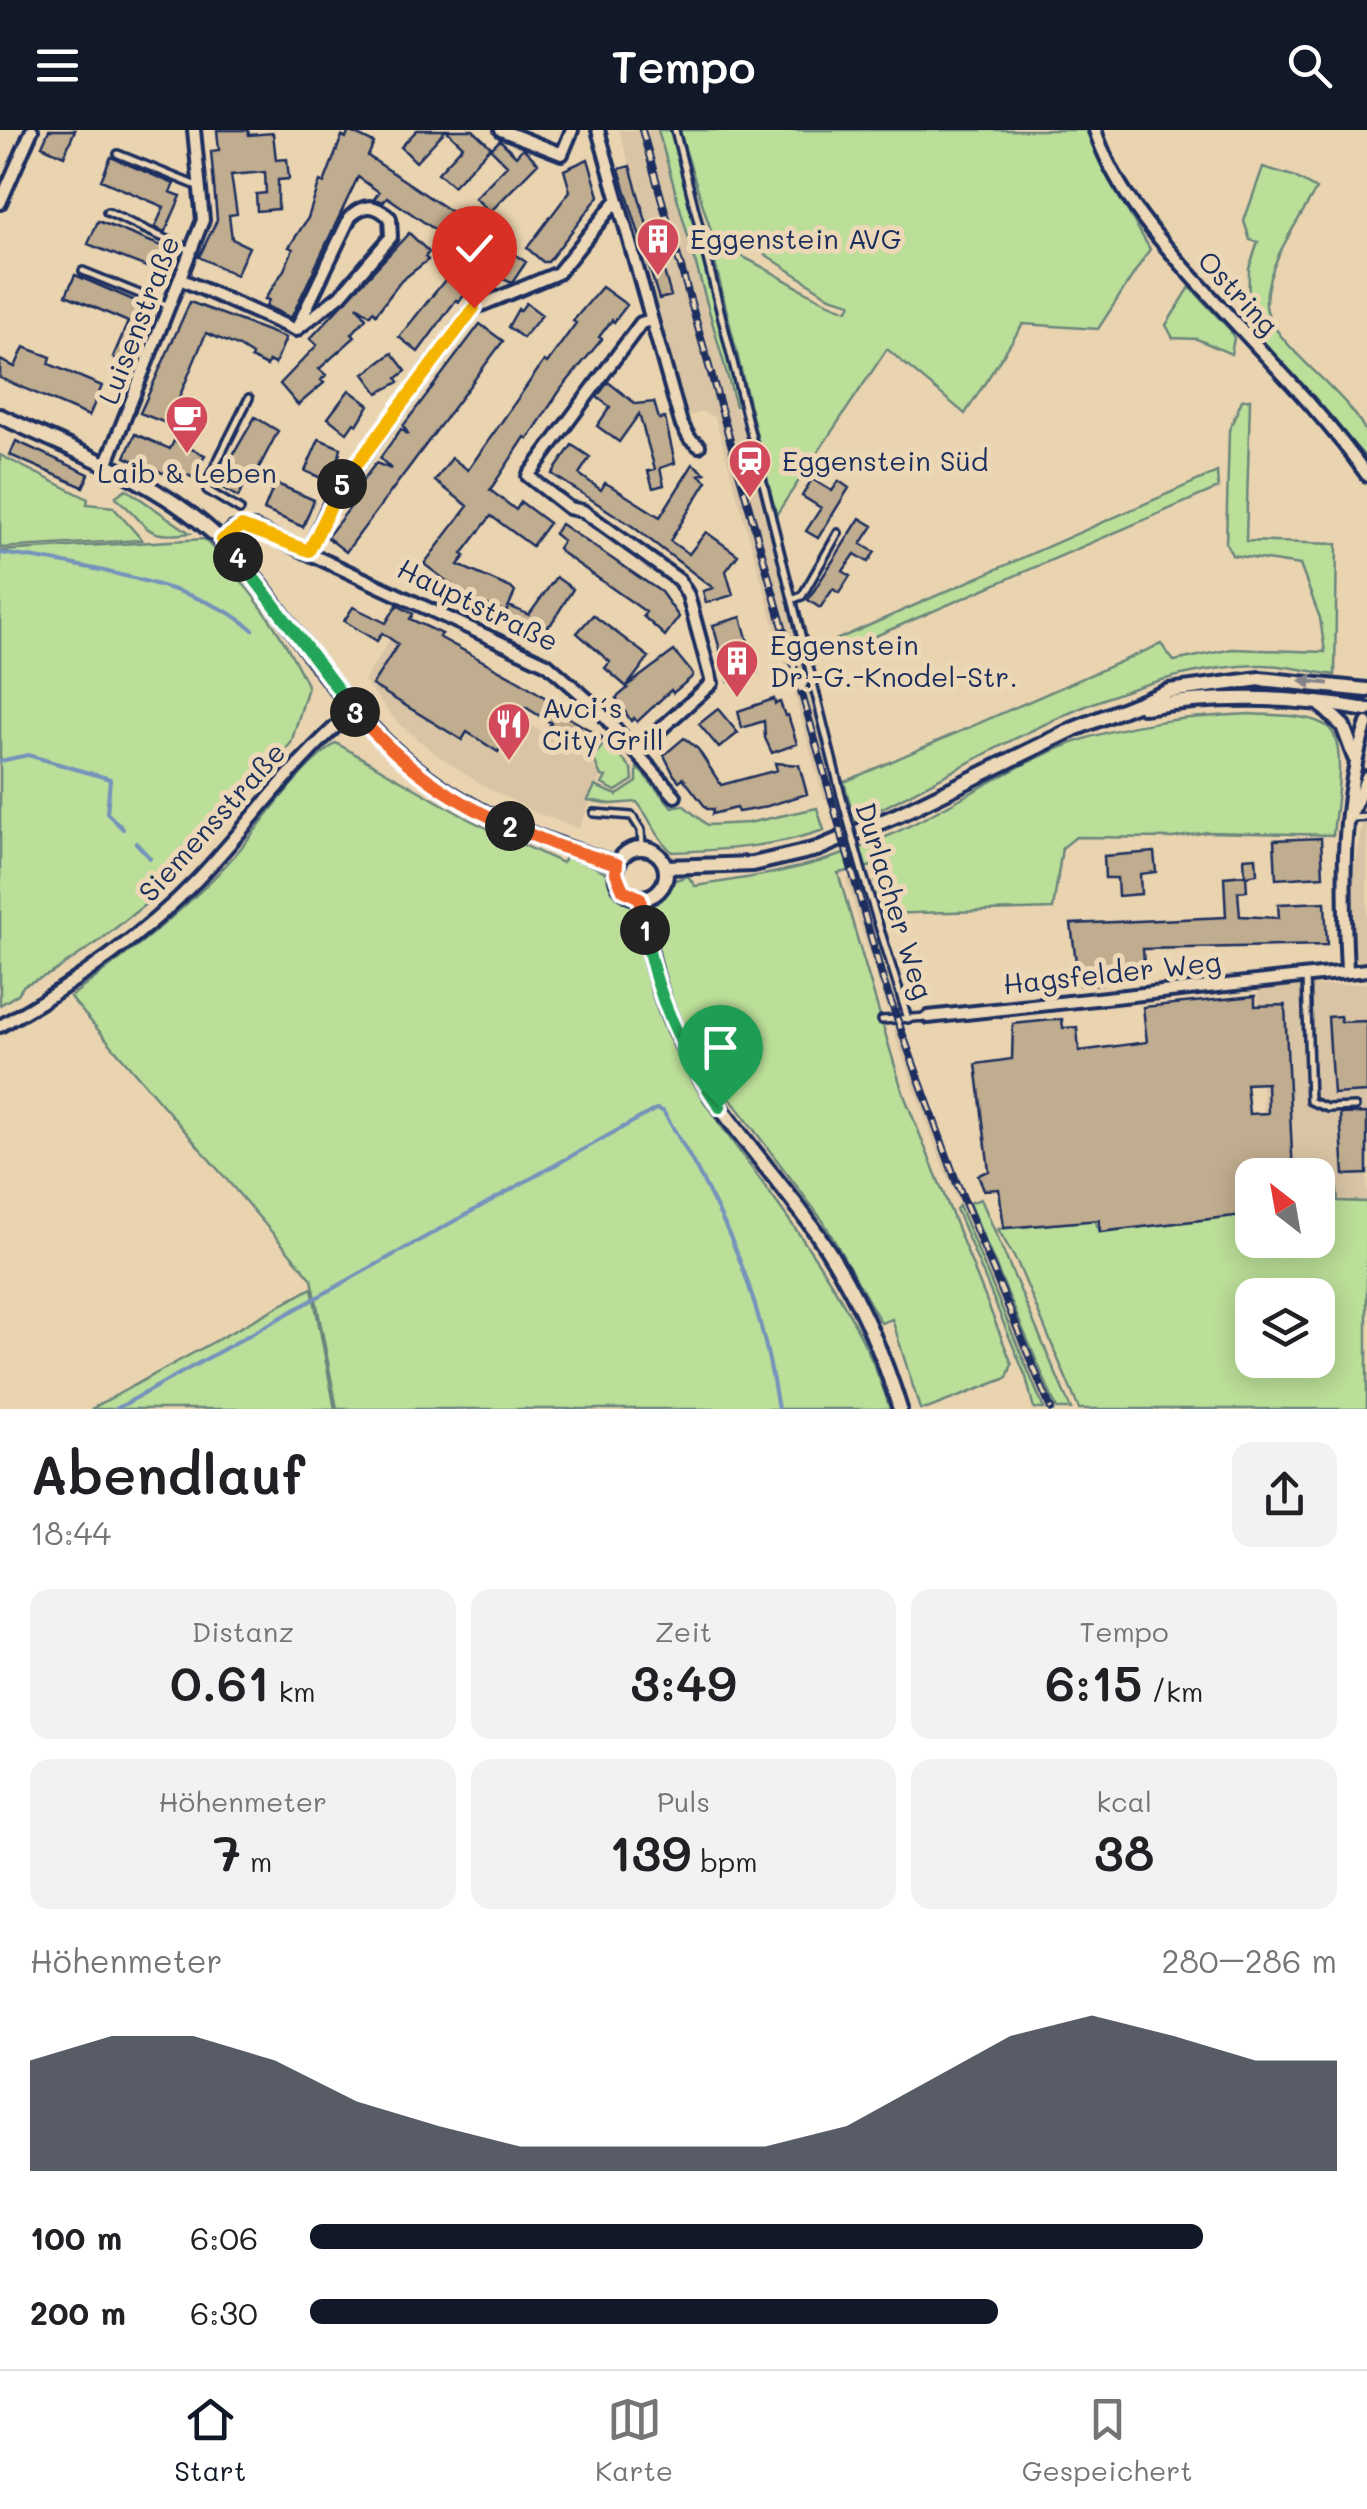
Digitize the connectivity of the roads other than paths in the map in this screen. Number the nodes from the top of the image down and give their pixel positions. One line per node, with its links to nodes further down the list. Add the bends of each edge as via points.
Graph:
1 (32, 130): 11 (street)
2 (194, 130): 9 (street, Luisenstraße)
3 (501, 130): 4 (street, via 562,154)
4 (572, 130)
5 (598, 130): 10 (street)
6 (675, 130): 28 (lane, Durlacher Weg)
7 (1095, 130): 23 (street, Ostring, via 1116,180 1158,239)
8 (118, 154): 9 (lane)
9 (200, 187): 13 (street, Luisenstraße, via 202,220)
10 (617, 200): 17 (street); 27 (street, via 558,273 474,308 332,497)
11 (0, 203)
12 (107, 212): 13 (lane)
13 (190, 250): 15 (street, Luisenstraße)
14 (83, 271): 16 (lane)
15 (180, 279): 16 (street, Luisenstraße); 18 (street)
16 (169, 306): 22 (street, Luisenstraße)
17 (651, 320): 21 (street, via 681,423); 35 (street, via 641,322 528,476 679,580 688,595 712,683)
18 (296, 330): 18 (street, via 341,294 391,238 390,218 381,208 358,209 350,217)
19 (249, 398): 24 (lane, via 206,490)
20 (0, 416): 22 (street)
21 (698, 446)
22 (106, 465): 26 (street, via 169,499)
23 (1367, 475)
24 (240, 510)
25 (838, 532): 28 (lane, via 802,596)
26 (222, 540): 27 (street, Hauptstraße, via 242,526); 31 (street)
27 (309, 551): 35 (street, Hauptstraße, via 537,658)
28 (794, 599): 50 (lane, Durlacher Weg, bridge, via 862,875)
29 (1367, 690): 33 (street, one-way to 33, via 1304,680 1235,680 1169,692)
30 (1318, 702): 32 (street); 33 (street, via 1241,698); 36 (street, via 1344,726)
31 (354, 710): 43 (street, via 414,771 455,799 558,846); 52 (street, Siemensstraße, via 303,755 228,846 158,916 84,975)
32 (1367, 710)
33 (1122, 711): 44 (street, via 816,848 753,864)
34 (1367, 722): 36 (street)
35 (636, 751): 38 (street, Hauptstraße)
36 (1354, 758): 40 (street)
37 (1367, 777): 40 (street)
38 (675, 796)
39 (594, 813): 42 (lane, via 632,816)
40 (1350, 818): 41 (lane); 46 (street, via 1343,875)
41 (1367, 818)
42 (642, 848): 43 (street); 44 (street, via 657,853)
43 (617, 864): 45 (street, via 623,890)
44 (666, 867): 45 (street, via 663,885)
45 (640, 898): 54 (street, via 654,971 682,1046 848,1282)
46 (1347, 970): 47 (street, Hagsfelder Weg); 48 (street, Hagsfelder Weg)
47 (1367, 970)
48 (1306, 974): 49 (street, Hagsfelder Weg); 53 (lane, via 1310,1100 1326,1108)
49 (928, 1017): 50 (lane, Hagsfelder Weg)
50 (908, 1019): 51 (lane, Hagsfelder Weg)
51 (882, 1020)
52 (0, 1026)
53 (1355, 1106)
54 (900, 1409)

